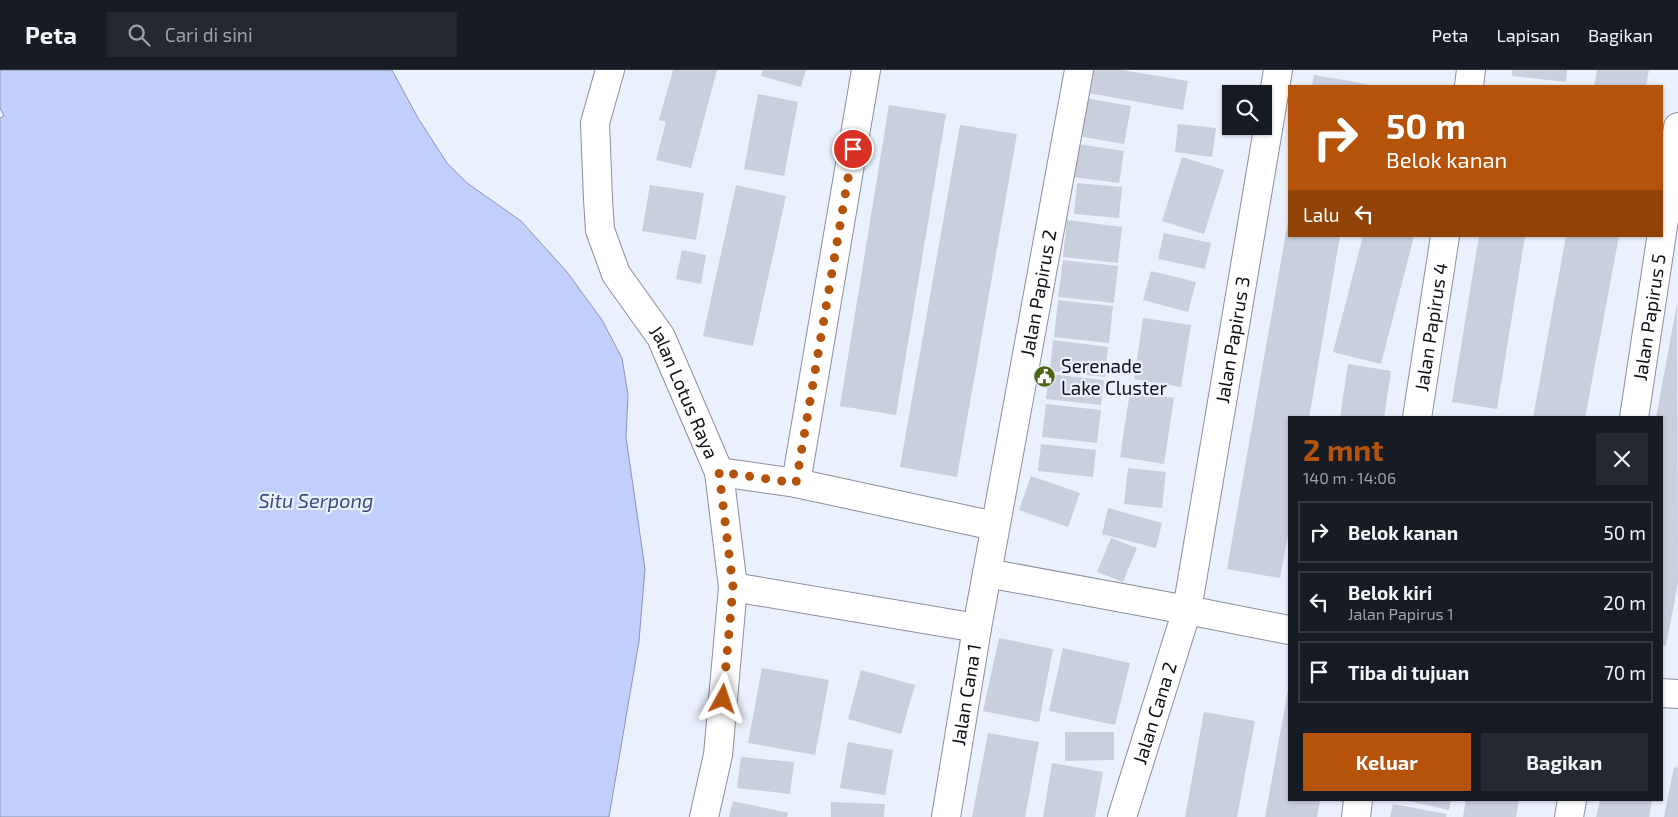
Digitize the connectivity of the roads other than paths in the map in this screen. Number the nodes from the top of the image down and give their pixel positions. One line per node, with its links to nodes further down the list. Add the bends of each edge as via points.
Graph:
1 (610, 70): 13 (street, Jalan Lotus Raya, via 595,123 600,230 616,274 661,337)
2 (866, 70): 14 (street)
3 (1079, 70): 15 (street, Jalan Papirus 2)
4 (1278, 70): 18 (street, Jalan Papirus 3)
5 (1471, 70): 6 (street)
6 (1468, 85)
7 (1678, 127): 8 (street, Jalan Papirus 5)
8 (1663, 226)
9 (1445, 237): 11 (street, Jalan Papirus 4)
10 (1661, 237): 12 (street, Jalan Papirus 5)
11 (1417, 416)
12 (1634, 416)
13 (719, 472): 14 (street); 17 (street, Jalan Lotus Raya)
14 (796, 483): 15 (street)
15 (995, 526): 16 (street, Jalan Papirus 2)
16 (987, 573): 18 (street); 19 (street, Jalan Cana 1)
17 (733, 587): 19 (street); 25 (street, Jalan Lotus Raya, via 718,755)
18 (1187, 610): 20 (street); 27 (street, Jalan Cana 2)
19 (977, 628): 26 (street, Jalan Cana 1)
20 (1288, 630)
21 (1663, 692): 22 (street)
22 (1678, 694)
23 (1358, 801): 28 (street)
24 (1572, 801): 29 (street)
25 (704, 817)
26 (946, 817)
27 (1122, 817)
28 (1356, 817)
29 (1569, 817)

